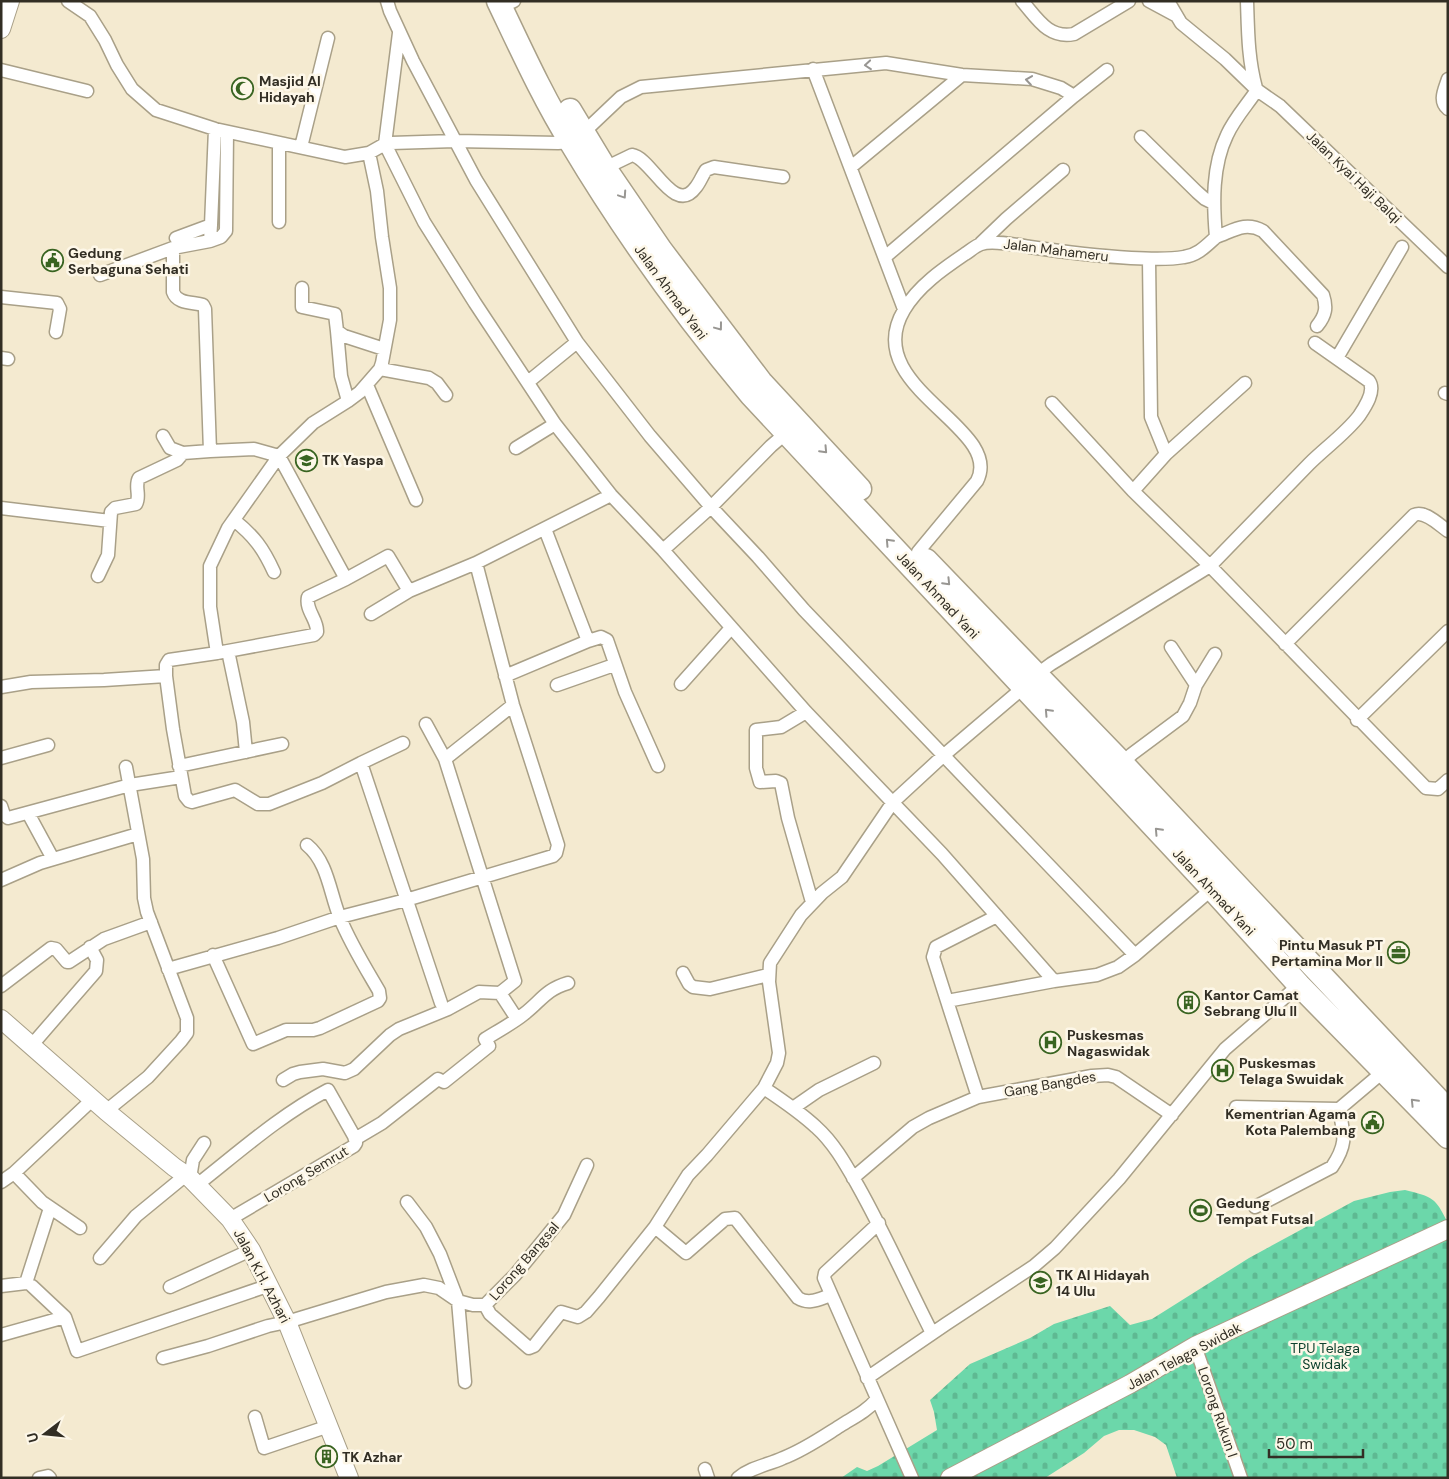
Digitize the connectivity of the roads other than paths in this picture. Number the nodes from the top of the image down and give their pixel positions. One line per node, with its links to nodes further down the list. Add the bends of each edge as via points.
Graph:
1 (68, 1): 23 (street, via 90,16 132,89 156,110)
2 (387, 1): 12 (street)
3 (509, 1): 24 (highway, Jalan Ahmad Yani, via 521,50)
4 (1022, 1): 5 (street, via 1048,30 1064,36 1074,34)
5 (1129, 1)
6 (1149, 1): 10 (street)
7 (1168, 1): 10 (street)
8 (1247, 1): 19 (street, via 1251,71)
9 (6, 5): 11 (street)
10 (1175, 14): 19 (street, Jalan Kyai Haji Balqi, via 1181,23)
11 (1, 29)
12 (399, 33): 26 (street); 28 (street)
13 (328, 38): 29 (street)
14 (1, 70): 20 (street)
15 (813, 70): 17 (street, one-way to 15, via 886,63); 24 (street, via 642,87 621,97); 31 (street)
16 (1107, 70): 21 (street)
17 (962, 75): 21 (street, one-way to 17, via 1061,88 1032,80); 31 (street)
18 (1448, 79): 22 (street, via 1442,101)
19 (1257, 90): 35 (street, via 1227,135 1218,158); 45 (street, Jalan Kyai Haji Balqi, via 1280,106)
20 (87, 91)
21 (1074, 96): 43 (street)
22 (1448, 108)
23 (221, 130): 27 (street); 37 (street); 39 (street, via 226,231)
24 (576, 137): 26 (street, via 558,143); 32 (highway, Jalan Ahmad Yani); 65 (highway, Jalan Ahmad Yani, via 618,217 672,295)
25 (1141, 137): 35 (street, via 1197,192)
26 (455, 141): 28 (street); 53 (street)
27 (279, 143): 29 (street); 36 (street)
28 (384, 144): 30 (street); 58 (street, via 424,222)
29 (301, 147): 30 (street, via 345,157)
30 (370, 153): 55 (street, via 390,288 390,320)
31 (851, 167): 43 (street)
32 (605, 168): 34 (street, via 636,156 666,188 683,196 696,188 706,170 714,167); 82 (highway, Jalan Ahmad Yani, one-way to 82, via 661,250 761,382)
33 (1063, 170): 41 (street)
34 (783, 177)
35 (1213, 202): 38 (street)
36 (279, 222)
37 (210, 225): 39 (street); 40 (street)
38 (1216, 237): 44 (street, Jalan Mahameru, via 1200,252 1185,257); 50 (street, via 1248,226 1263,231 1323,294 1326,306 1323,319)
39 (210, 241): 40 (street)
40 (175, 243): 46 (street); 68 (street, via 174,296 203,305 205,309)
41 (982, 243): 44 (street, Jalan Mahameru); 49 (street, via 921,288)
42 (1402, 247): 56 (street)
43 (885, 258): 49 (street)
44 (1149, 259): 70 (street, via 1151,417)
45 (1448, 267)
46 (100, 275)
47 (302, 288): 51 (street, via 302,307 335,314)
48 (1, 297): 52 (street, via 57,303 60,308)
49 (904, 309): 82 (street, via 895,334 898,357 904,370 976,450 982,465 977,481)
50 (1317, 326)
51 (336, 331): 55 (street); 62 (street, via 341,376)
52 (56, 332)
53 (577, 342): 58 (street); 75 (street, via 650,436)
54 (1315, 343): 56 (street)
55 (384, 349): 57 (street)
56 (1337, 358): 84 (street, via 1371,384 1370,396 1359,416 1266,506)
57 (380, 369): 60 (street); 61 (street, via 428,378 437,383)
58 (528, 382): 64 (street)
59 (1245, 383): 70 (street)
60 (367, 385): 62 (street); 74 (street)
61 (446, 395)
62 (348, 401): 71 (street, via 314,424)
63 (1052, 403): 72 (street)
64 (554, 424): 67 (street); 73 (street)
65 (785, 434): 75 (street); 100 (highway, Jalan Ahmad Yani, one-way to 65)
66 (163, 436): 69 (street, via 170,448)
67 (516, 448)
68 (210, 451): 69 (street); 71 (street, via 254,449)
69 (183, 453): 78 (street, via 177,460 139,478 138,502 112,509)
70 (1166, 454): 72 (street)
71 (279, 456): 77 (street); 87 (street)
72 (1133, 491): 84 (street)
73 (611, 495): 79 (street); 81 (street)
74 (416, 500)
75 (711, 507): 81 (street); 113 (street, via 804,610)
76 (1, 508): 78 (street)
77 (234, 520): 85 (street, via 252,535); 95 (street, via 210,566 210,606)
78 (110, 521): 86 (street, via 108,555)
79 (545, 529): 83 (street); 92 (street)
80 (1448, 531): 93 (street, via 1422,514 1414,515)
81 (663, 550): 90 (street)
82 (918, 552): 100 (highway, Jalan Ahmad Yani, one-way to 100)
83 (476, 562): 88 (street); 99 (street)
84 (1210, 566): 93 (street); 100 (street, via 1051,664)
85 (274, 572)
86 (98, 576)
87 (346, 579): 88 (street, via 388,556); 95 (street, via 308,597 307,604 318,627 314,635)
88 (409, 591): 89 (street)
89 (371, 614)
90 (731, 628): 101 (street); 106 (street)
91 (1448, 631): 107 (street)
92 (588, 641): 97 (street, via 605,638); 99 (street)
93 (1285, 644): 107 (street)
94 (1171, 647): 104 (street)
95 (222, 652): 98 (street, via 169,660); 112 (street, via 243,722)
96 (1215, 654): 104 (street)
97 (614, 665): 102 (street); 118 (street)
98 (166, 676): 103 (street); 120 (street)
99 (505, 676): 105 (street)
100 (1030, 681): 113 (street); 117 (highway, Jalan Ahmad Yani); 131 (highway, Jalan Ahmad Yani, one-way to 100)
101 (682, 684)
102 (558, 685)
103 (1, 686)
104 (1196, 686): 117 (street, via 1183,716)
105 (512, 705): 115 (street); 129 (street, via 558,850 553,856)
106 (806, 712): 123 (street); 133 (street, via 781,727 756,730 756,768 760,782 776,780 781,783)
107 (1358, 720): 121 (street, via 1426,788 1438,789)
108 (426, 724): 115 (street)
109 (404, 742): 116 (street)
110 (282, 744): 112 (street)
111 (48, 745): 114 (street)
112 (246, 752): 120 (street)
113 (944, 754): 123 (street); 139 (street)
114 (1, 758)
115 (445, 759): 129 (street)
116 (361, 763): 120 (street, via 322,783 264,805 253,802 236,790 189,801); 132 (street)
117 (1122, 763): 162 (highway, Jalan Ahmad Yani)
118 (658, 766)
119 (126, 767): 122 (street)
120 (180, 772): 122 (street)
121 (1448, 780)
122 (130, 785): 125 (street); 126 (street)
123 (893, 802): 133 (street, via 842,877); 134 (street)
124 (1, 806): 125 (street, via 8,818)
125 (28, 813): 128 (street)
126 (138, 834): 128 (street); 136 (street, via 143,859 144,898)
127 (307, 845): 135 (street, via 319,858)
128 (53, 859): 130 (street)
129 (481, 876): 132 (street); 147 (street, via 515,981)
130 (1, 880)
131 (1212, 889): 139 (street); 145 (highway, Jalan Ahmad Yani)
132 (406, 900): 135 (street); 149 (street)
133 (812, 902): 142 (street, via 770,963)
134 (997, 916): 143 (street); 148 (street, via 934,950 933,957)
135 (340, 917): 138 (street); 138 (street, via 380,998 376,1003 320,1028 286,1030 253,1044)
136 (151, 922): 137 (street, via 114,934); 140 (street)
137 (90, 947): 146 (street, via 69,962 51,948); 152 (street, via 97,960 96,970)
138 (214, 955): 140 (street)
139 (1135, 955): 143 (street, via 1097,976)
140 (168, 968): 158 (street, via 187,1018 187,1033 148,1077)
141 (683, 973): 142 (street, via 689,984 704,989)
142 (768, 975): 156 (street, via 779,1053)
143 (1054, 980): 148 (street)
144 (568, 983): 151 (street, via 547,992)
145 (1299, 985): 154 (highway, Jalan Ahmad Yani); 163 (street, via 1225,1049)
146 (1, 986)
147 (500, 993): 151 (street); 155 (street, via 479,992 390,1034 354,1069 345,1073 317,1069 293,1074)
148 (948, 1001): 157 (street)
149 (441, 1003)
150 (1, 1019): 152 (street, Jalan K.H. Azhari)
151 (517, 1019): 165 (street, via 485,1039 489,1046 444,1082 438,1080 382,1123)
152 (31, 1046): 158 (street, Jalan K.H. Azhari)
153 (874, 1063): 160 (street, via 819,1090)
154 (1384, 1071): 161 (street); 164 (highway, Jalan Ahmad Yani, one-way to 154)
155 (283, 1080)
156 (764, 1088): 160 (street); 177 (street, via 688,1175)
157 (978, 1097): 163 (street, Gang Bangdes, via 1108,1075 1116,1077); 170 (street, Gang Bangdes, via 922,1121)
158 (100, 1105): 168 (street); 169 (street, Jalan K.H. Azhari)
159 (1236, 1107): 161 (street)
160 (794, 1108): 170 (street, via 817,1127)
161 (1339, 1108): 174 (street, via 1344,1144 1332,1167)
162 (1448, 1110)
163 (1172, 1115): 191 (street, via 1055,1248 1034,1266)
164 (1448, 1137)
165 (355, 1139): 169 (street, Lorong Semrut, via 328,1090); 175 (street, Lorong Semrut, via 354,1146)
166 (204, 1143): 169 (street)
167 (587, 1165): 188 (street, Lorong Bangsal, via 564,1215 515,1275)
168 (14, 1173): 171 (street); 173 (street)
169 (187, 1176): 175 (street, Jalan K.H. Azhari); 181 (street, via 136,1216)
170 (853, 1178): 176 (street)
171 (1, 1182)
172 (408, 1202): 187 (street, via 440,1254)
173 (46, 1205): 178 (street); 183 (street, via 26,1283)
174 (1255, 1207)
175 (230, 1219): 180 (street, Jalan K.H. Azhari)
176 (879, 1223): 186 (street, via 825,1273 824,1281); 191 (street)
177 (655, 1227): 186 (street, via 686,1253 725,1219 734,1218 798,1298 813,1302); 188 (street, via 586,1312 578,1317 561,1312 531,1348 527,1348 490,1314)
178 (80, 1228)
179 (1448, 1229): 193 (street, Jalan Telaga Swidak)
180 (251, 1250): 182 (street, Jalan K.H. Azhari); 185 (street)
181 (100, 1258)
182 (270, 1285): 189 (street, via 77,1351); 190 (street, Jalan K.H. Azhari)
183 (1, 1286)
184 (32, 1286): 189 (street)
185 (170, 1287)
186 (830, 1295): 195 (street)
187 (458, 1301): 188 (street, Lorong Bangsal, via 473,1306); 190 (street, Lorong Bangsal, via 438,1288 424,1285 386,1292); 196 (street)
188 (485, 1305)
189 (65, 1317): 192 (street)
190 (287, 1322): 194 (street, Lorong Bangsal); 199 (street, Jalan K.H. Azhari)
191 (932, 1333): 195 (street)
192 (1, 1334)
193 (1195, 1346): 200 (street, Jalan Telaga Swidak); 206 (street, Lorong Rukun I)
194 (163, 1358)
195 (867, 1378): 197 (street)
196 (465, 1382)
197 (877, 1399): 204 (street, via 864,1412 814,1443); 205 (street)
198 (255, 1417): 199 (street, via 264,1448)
199 (329, 1426): 203 (street, Jalan K.H. Azhari)
200 (954, 1477)
201 (39, 1478): 202 (street)
202 (50, 1478)
203 (349, 1478)
204 (738, 1478)
205 (912, 1478)
206 (1241, 1478)

